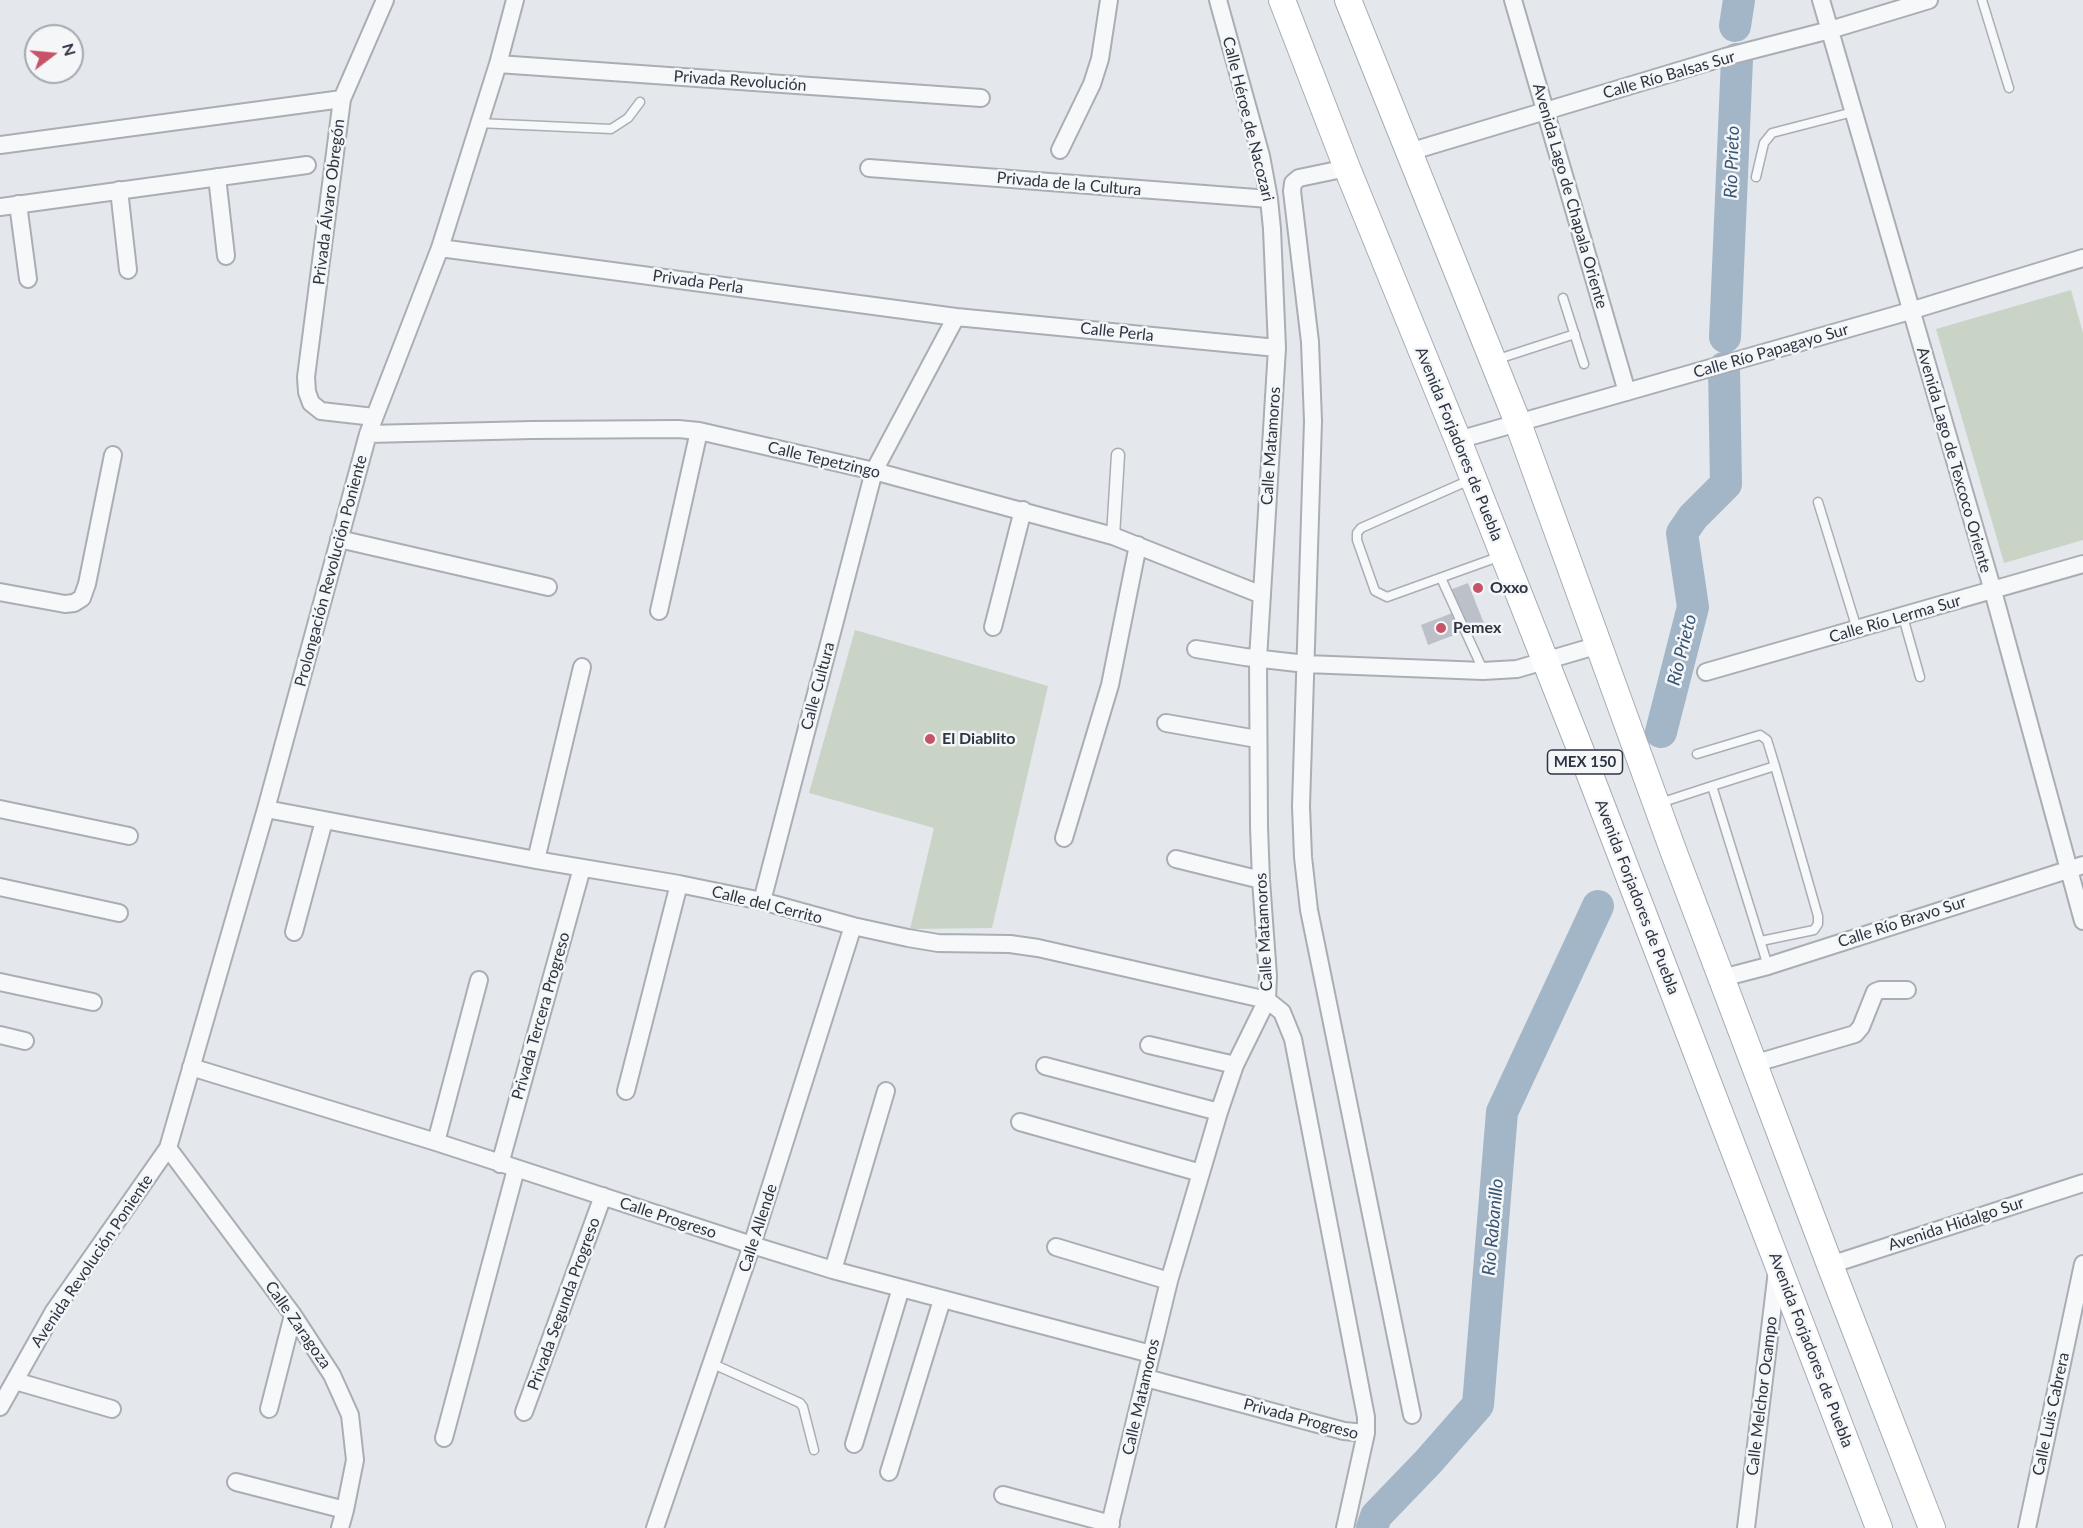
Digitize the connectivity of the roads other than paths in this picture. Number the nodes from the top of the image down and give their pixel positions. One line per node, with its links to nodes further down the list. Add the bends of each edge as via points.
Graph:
1 (385, 0): 15 (street)
2 (515, 0): 12 (street, Prolongación Revolución Poniente)
3 (1109, 0): 21 (street, Privada de la Cultura, via 1092,84)
4 (1218, 0): 29 (street, Calle Héroe de Nacozari)
5 (1282, 0): 25 (main road, Avenida Forjadores de Puebla / MEX 150)
6 (1348, 0): 22 (main road, MEX 150)
7 (1513, 0): 17 (street, Avenida Lago de Chapala Oriente)
8 (1821, 0): 11 (street, Avenida Lago de Texcoco Oriente)
9 (1929, 0): 11 (street, Calle Río Balsas Sur)
10 (1982, 0): 13 (lane)
11 (1830, 30): 17 (street, Calle Río Balsas Sur); 18 (street, Avenida Lago de Texcoco Oriente)
12 (498, 64): 14 (street, Privada Revolución); 19 (street, Prolongación Revolución Poniente)
13 (2009, 88)
14 (981, 98)
15 (342, 99): 20 (street, Privada Álvaro Obregón); 45 (street, Privada Álvaro Obregón, via 307,392 311,404 321,411)
16 (640, 102): 19 (lane, via 628,118 611,129)
17 (1545, 111): 22 (street, Calle Río Balsas Sur); 44 (street, Avenida Lago de Chapala Oriente)
18 (1853, 112): 27 (lane, via 1772,133 1764,143); 38 (street, Avenida Lago de Texcoco Oriente)
19 (478, 123): 32 (street, Prolongación Revolución Poniente)
20 (0, 146)
21 (1060, 150)
22 (1409, 152): 42 (main road, MEX 150)
23 (307, 165): 26 (street)
24 (869, 168): 29 (street, Privada de la Cultura)
25 (1347, 168): 49 (main road, Avenida Forjadores de Puebla / MEX 150); 74 (street, via 1299,178 1292,191 1310,342 1313,421)
26 (217, 177): 28 (street); 33 (street)
27 (1756, 177)
28 (119, 190): 30 (street); 35 (street)
29 (1269, 199): 41 (street, Calle Héroe de Nacozari)
30 (18, 204): 31 (street); 36 (street)
31 (0, 207)
32 (440, 248): 39 (street, Privada Perla); 45 (street, Prolongación Revolución Poniente)
33 (226, 256)
34 (2083, 258): 38 (street, Calle Río Papagayo Sur)
35 (128, 270)
36 (28, 279)
37 (1563, 298): 40 (lane)
38 (1910, 311): 44 (street, Calle Río Papagayo Sur); 63 (street, Avenida Lago de Texcoco Oriente)
39 (957, 317): 41 (street, Calle Perla); 52 (street, Calle Cultura)
40 (1575, 334): 42 (lane); 43 (lane)
41 (1277, 348): 65 (street, Calle Matamoros)
42 (1493, 361): 46 (main road, MEX 150)
43 (1584, 364)
44 (1627, 392): 46 (street, Calle Río Papagayo Sur)
45 (374, 417): 48 (street, Prolongación Revolución Poniente)
46 (1518, 423): 49 (street, Calle Río Papagayo Sur); 70 (main road, MEX 150)
47 (699, 431): 48 (street, Calle Tepetzingo); 52 (street, Calle Tepetzingo); 66 (street)
48 (368, 434): 57 (street, Prolongación Revolución Poniente)
49 (1458, 440): 53 (main road, Avenida Forjadores de Puebla / MEX 150)
50 (113, 454): 64 (street, via 82,598 65,604)
51 (1118, 454): 56 (street)
52 (874, 471): 55 (street, Calle Tepetzingo); 97 (street, Calle Cultura)
53 (1473, 479): 59 (main road, Avenida Forjadores de Puebla / MEX 150); 61 (lane, via 1357,533 1375,591 1380,595 1387,597)
54 (1818, 502): 69 (lane)
55 (1023, 510): 56 (street, Calle Tepetzingo); 68 (street)
56 (1113, 536): 58 (street, Calle Tepetzingo)
57 (339, 539): 62 (street); 86 (street, Prolongación Revolución Poniente)
58 (1138, 545): 65 (street, Calle Tepetzingo); 89 (street, via 1110,685)
59 (1504, 555): 61 (lane); 73 (main road, Avenida Forjadores de Puebla / MEX 150)
60 (2083, 564): 63 (street, Calle Río Lerma Sur)
61 (1441, 578): 76 (lane)
62 (548, 586)
63 (1993, 591): 67 (street, Calle Río Lerma Sur); 92 (street, Avenida Lago de Texcoco Oriente)
64 (0, 592)
65 (1262, 595): 72 (street, Calle Matamoros)
66 (659, 611)
67 (1903, 617): 69 (street, Calle Río Lerma Sur); 78 (lane)
68 (993, 627)
69 (1857, 629): 77 (street, Calle Río Lerma Sur)
70 (1599, 645): 73 (street); 84 (main road, MEX 150)
71 (1196, 649): 72 (street)
72 (1258, 659): 74 (street); 80 (street, Calle Matamoros)
73 (1545, 662): 76 (street); 130 (main road, Avenida Forjadores de Puebla / MEX 150)
74 (1306, 664): 76 (street); 146 (street, via 1301,806 1309,910)
75 (582, 667): 91 (street)
76 (1483, 671)
77 (1706, 672)
78 (1920, 677)
79 (1166, 723): 80 (street)
80 (1257, 740): 94 (street, Calle Matamoros)
81 (1697, 754): 82 (lane, via 1760,735 1767,740)
82 (1775, 766): 83 (lane); 102 (lane, via 1818,924 1814,930)
83 (1712, 786): 84 (lane); 102 (lane)
84 (1657, 804): 104 (main road, MEX 150)
85 (0, 809): 88 (street)
86 (266, 809): 87 (street, Calle del Cerrito); 116 (street, Prolongación Revolución Poniente)
87 (324, 821): 91 (street, Calle del Cerrito); 101 (street)
88 (129, 836)
89 (1064, 838)
90 (1176, 859): 94 (street)
91 (536, 860): 93 (street, Calle del Cerrito)
92 (2076, 867): 99 (street, Avenida Lago de Texcoco Oriente); 103 (street, Calle Río Bravo Sur)
93 (582, 868): 95 (street, Calle del Cerrito); 123 (street, Privada Tercera Progreso)
94 (1261, 880): 108 (street, Calle Matamoros)
95 (679, 884): 97 (street, Calle del Cerrito); 117 (street)
96 (0, 887): 98 (street)
97 (762, 902): 100 (street, Calle del Cerrito)
98 (119, 913)
99 (2083, 921)
100 (853, 926): 108 (street, Calle del Cerrito, via 938,943 1038,948); 128 (street, Calle Allende)
101 (294, 933)
102 (1761, 942): 103 (lane)
103 (1768, 966): 104 (street, Calle Río Bravo Sur)
104 (1722, 978): 113 (main road, MEX 150)
105 (478, 981): 121 (street)
106 (0, 982): 109 (street)
107 (1907, 990): 113 (street, via 1875,992 1855,1034)
108 (1267, 1000): 114 (street, Calle Matamoros); 147 (street, via 1281,1012 1293,1039 1366,1417)
109 (93, 1002)
110 (0, 1035): 111 (street)
111 (25, 1041)
112 (1149, 1045): 114 (street)
113 (1754, 1064): 132 (main road, MEX 150)
114 (1235, 1065): 119 (street, Calle Matamoros)
115 (1045, 1066): 119 (street)
116 (190, 1067): 121 (street, Calle Progreso); 122 (street, Prolongación Revolución Poniente)
117 (626, 1091)
118 (886, 1091): 133 (street)
119 (1219, 1112): 125 (street, Calle Matamoros)
120 (1020, 1122): 125 (street)
121 (436, 1142): 123 (street, Calle Progreso)
122 (168, 1148): 137 (street, Calle Zaragoza); 141 (street, Avenida Revolución Poniente, via 54,1311)
123 (500, 1164): 124 (street, Calle Progreso)
124 (516, 1169): 127 (street, Calle Progreso); 148 (street)
125 (1200, 1173): 134 (street, Calle Matamoros)
126 (2083, 1183): 132 (street, Avenida Hidalgo Sur)
127 (603, 1196): 128 (street, Calle Progreso); 145 (street, Privada Segunda Progreso)
128 (752, 1245): 133 (street, Calle Progreso); 139 (street, Calle Allende)
129 (1056, 1247): 134 (street)
130 (1778, 1264): 159 (street, Calle Melchor Ocampo); 160 (main road, Avenida Forjadores de Puebla / MEX 150)
131 (2083, 1264): 162 (street, Calle Luis Cabrera)
132 (1830, 1265): 161 (main road, MEX 150)
133 (833, 1270): 135 (street, Calle Progreso)
134 (1169, 1281): 138 (street, Calle Matamoros)
135 (901, 1288): 136 (street, Calle Progreso); 149 (street)
136 (942, 1300): 138 (street, Calle Progreso); 151 (street)
137 (293, 1315): 144 (street); 154 (street, Calle Zaragoza, via 332,1375 350,1416 355,1460)
138 (1151, 1354): 140 (street, Calle Matamoros)
139 (713, 1364): 150 (lane, via 800,1403); 157 (street, Calle Allende)
140 (1146, 1378): 147 (street, Privada Progreso, via 1344,1431); 155 (street, Calle Matamoros)
141 (15, 1381): 142 (street, Avenida Revolución Poniente); 143 (street)
142 (0, 1407)
143 (112, 1408)
144 (268, 1409)
145 (524, 1412)
146 (1412, 1415)
147 (1365, 1433): 158 (street, Privada Progreso)
148 (444, 1438)
149 (854, 1444)
150 (814, 1450)
151 (890, 1472)
152 (236, 1482): 154 (street)
153 (1003, 1495): 155 (street)
154 (345, 1510): 156 (street, Calle Zaragoza)
155 (1110, 1526)
156 (340, 1528)
157 (655, 1528)
158 (1345, 1528)
159 (1746, 1528)
160 (1879, 1528)
161 (1932, 1528)
162 (2027, 1528)

